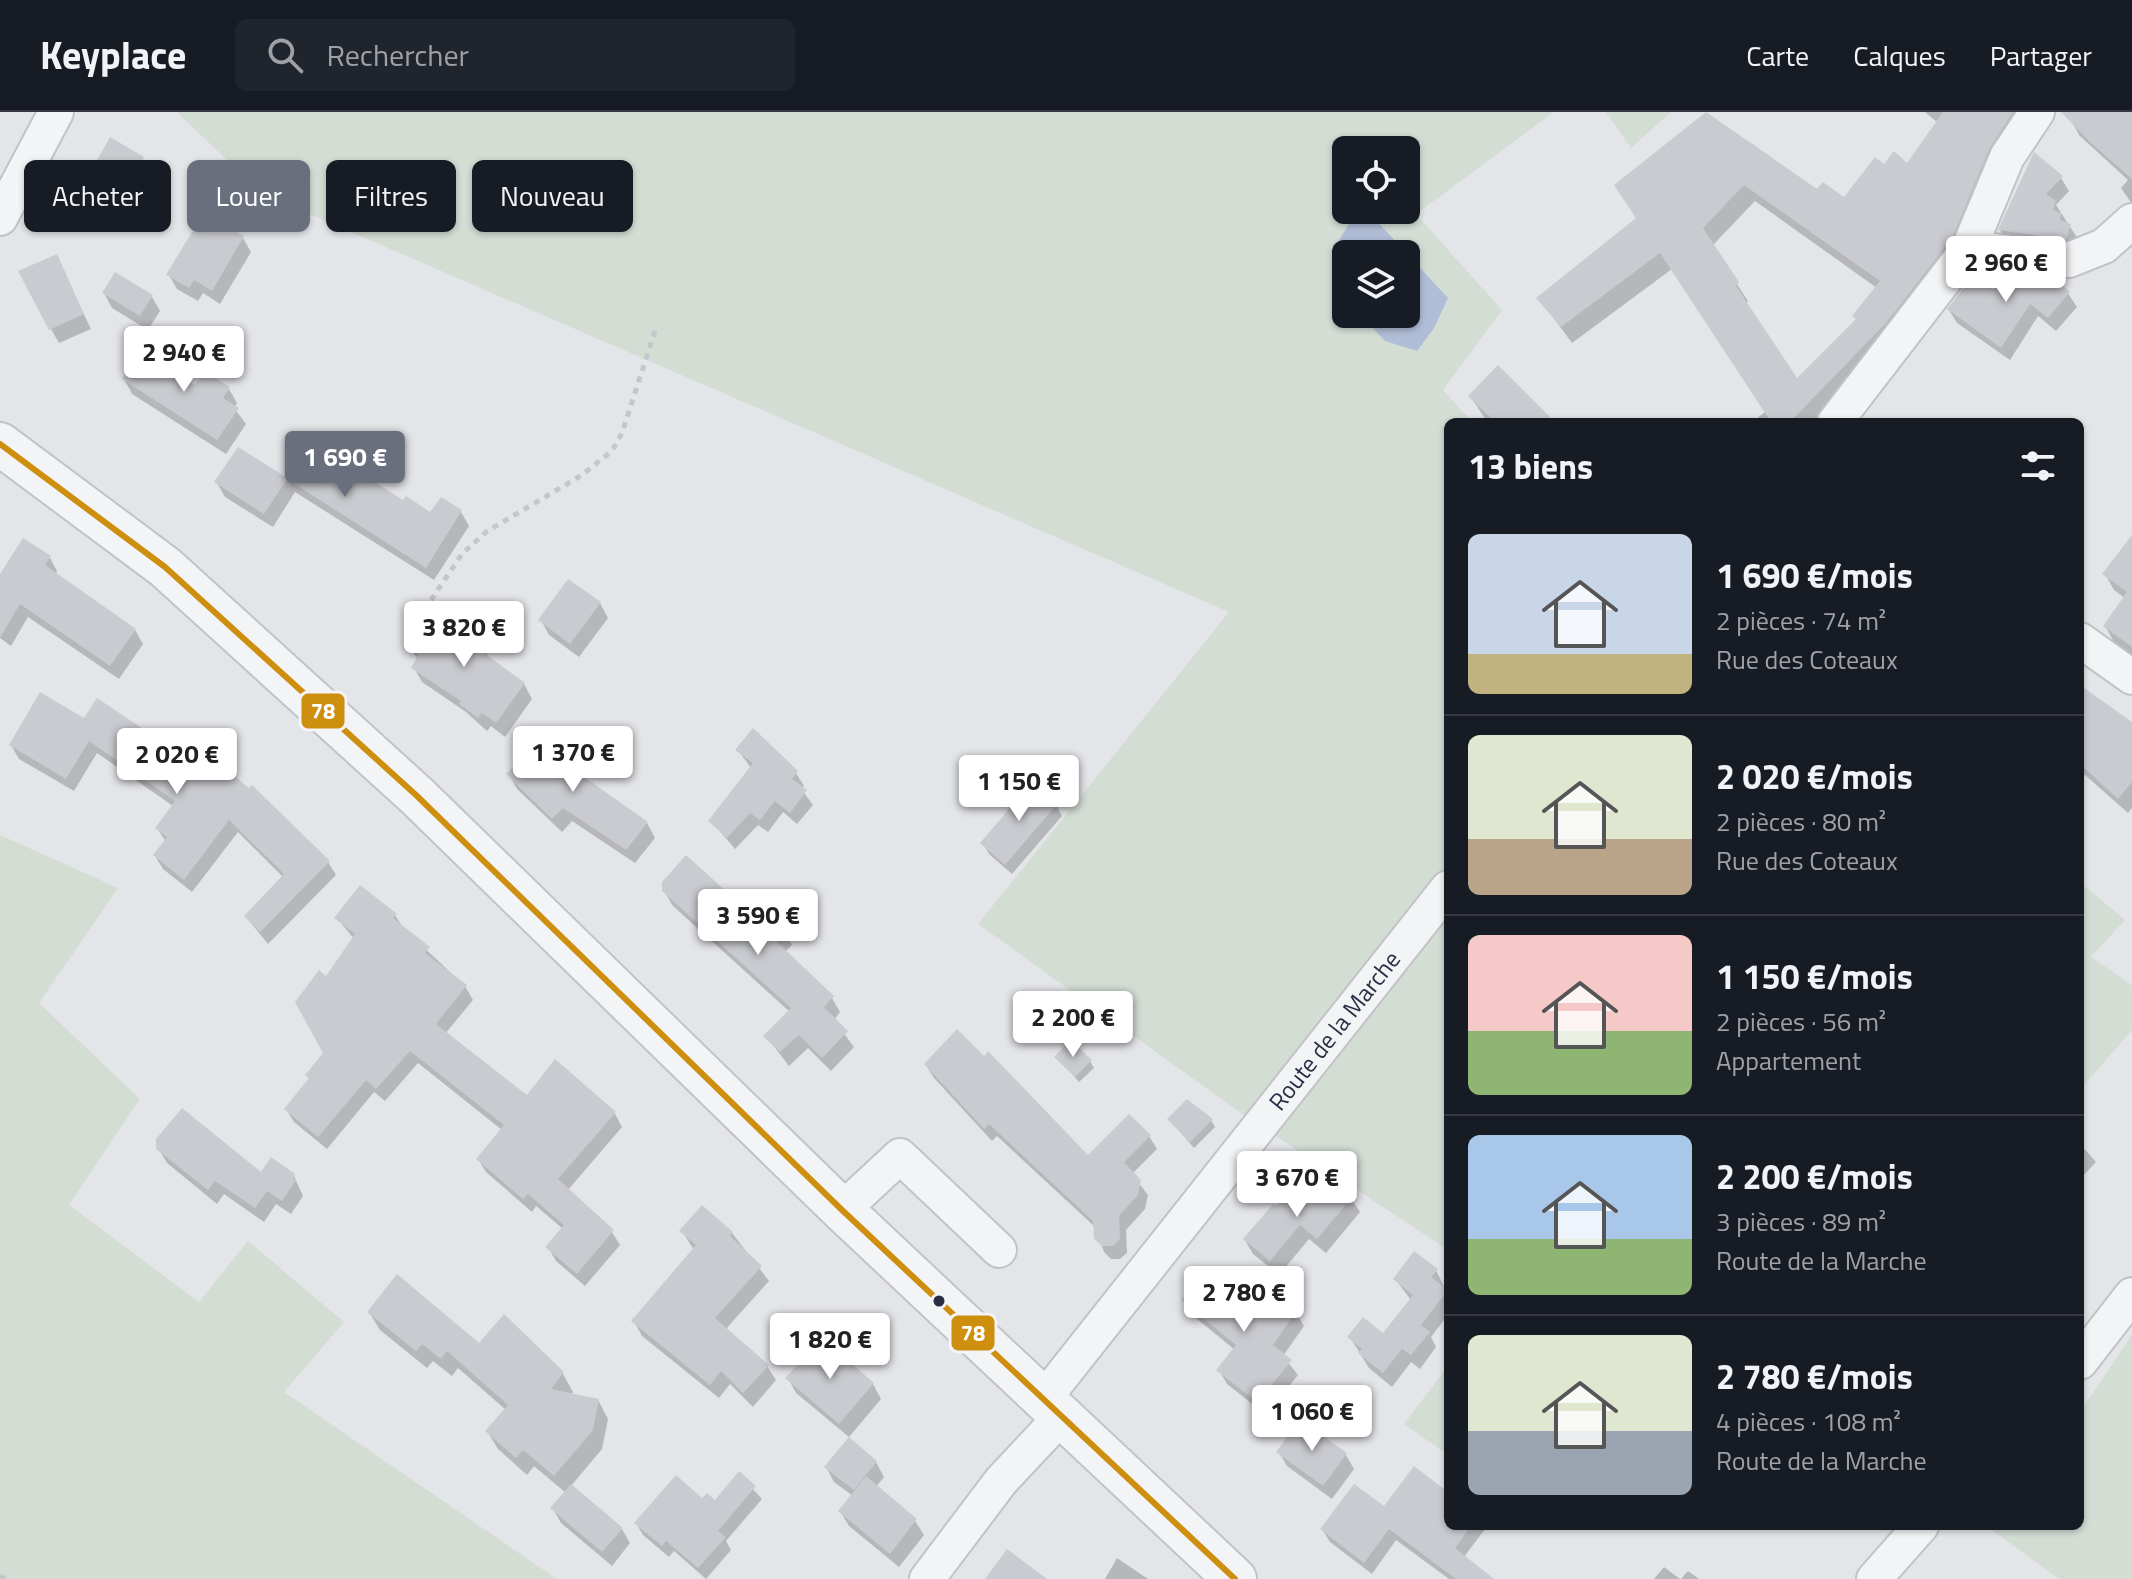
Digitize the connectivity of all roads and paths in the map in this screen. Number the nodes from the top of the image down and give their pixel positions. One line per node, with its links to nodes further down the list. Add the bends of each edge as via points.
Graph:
1 (56, 112): 3 (street)
2 (2037, 112): 5 (street, via 2007,157)
3 (0, 218)
4 (2132, 221): 5 (street, via 2104,246 2069,260)
5 (1969, 248): 7 (street)
6 (656, 328): 9 (path, via 612,451 486,532 462,554)
7 (1838, 418)
8 (0, 444): 13 (street, via 165,567 406,785)
9 (431, 600)
10 (2084, 643): 11 (street)
11 (2132, 677)
12 (1444, 893): 17 (street, Route de la Marche)
13 (842, 1210): 14 (street, via 900,1156); 17 (street)
14 (999, 1250)
15 (2132, 1295): 16 (street)
16 (2084, 1357)
17 (1051, 1409): 21 (street, Route de la Marche); 22 (street)
18 (1917, 1530): 23 (street)
19 (0, 1576): 20 (path)
20 (6, 1579)
21 (927, 1579)
22 (1235, 1579)
23 (1874, 1579)

